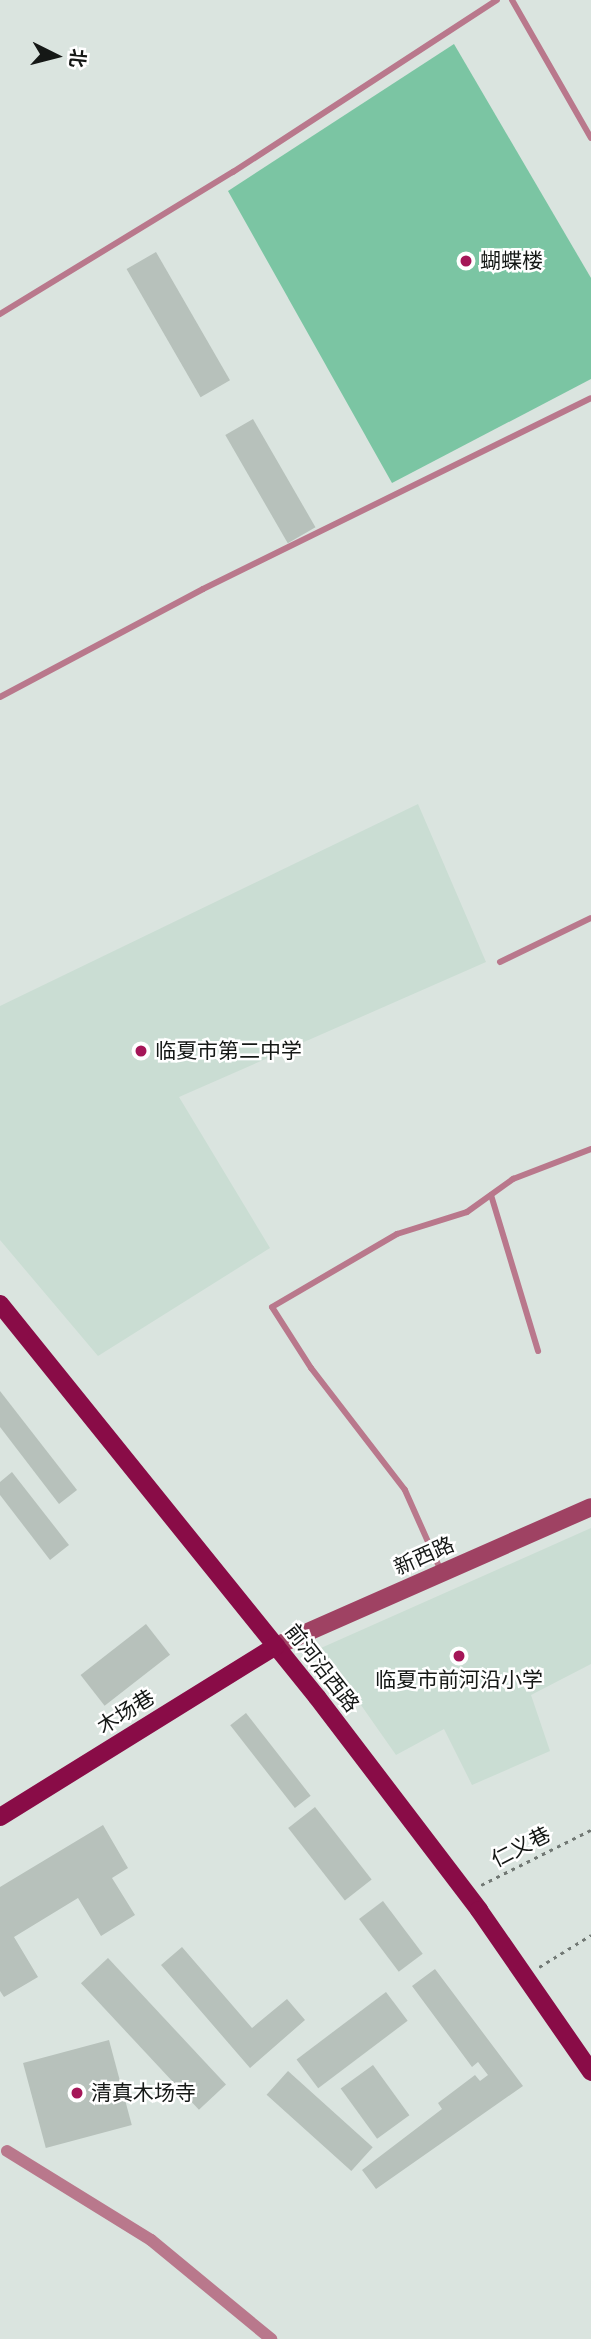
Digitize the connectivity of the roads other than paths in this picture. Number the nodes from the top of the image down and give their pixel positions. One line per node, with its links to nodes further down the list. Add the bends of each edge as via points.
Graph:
1 (497, 0): 4 (lane, via 233,172)
2 (512, 0): 3 (lane)
3 (591, 138)
4 (0, 314)
5 (591, 398): 6 (lane, via 203,589)
6 (0, 697)
7 (591, 918): 8 (lane)
8 (500, 962)
9 (591, 1149): 10 (lane, via 513,1179)
10 (491, 1195): 12 (lane); 14 (lane, via 467,1212 397,1234 272,1307 311,1368 405,1490)
11 (0, 1304): 15 (main road, 前河沿西路)
12 (538, 1351)
13 (591, 1507): 14 (main road, 新西路)
14 (442, 1573): 15 (main road, 新西路)
15 (276, 1646): 16 (main road, 木场巷); 17 (main road, 前河沿西路, via 466,1893)
16 (2, 1811)
17 (591, 2072)
18 (7, 2151): 19 (street, via 151,2240)
19 (271, 2339)

